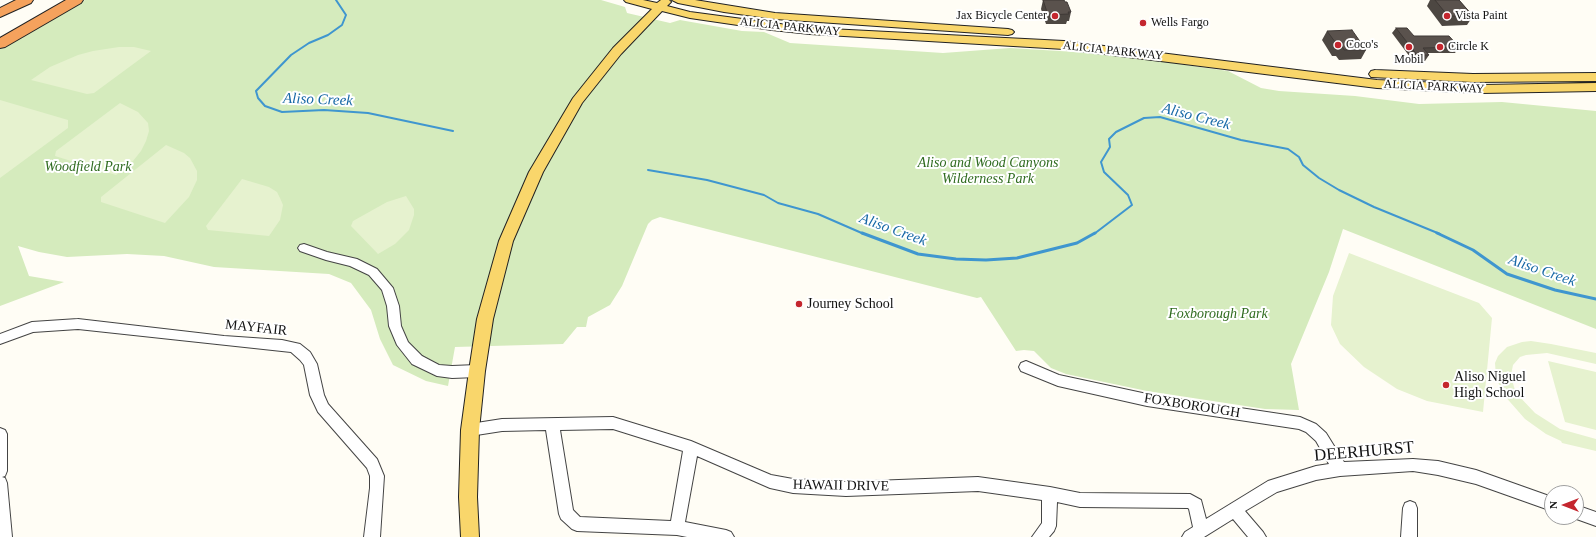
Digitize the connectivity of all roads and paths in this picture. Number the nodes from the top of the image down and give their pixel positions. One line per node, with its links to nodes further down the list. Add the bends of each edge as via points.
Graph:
1 (8, 0): 6 (highway)
2 (26, 0): 8 (highway)
3 (74, 0): 11 (highway); 12 (highway)
4 (630, 0): 7 (main road, ALICIA PARKWAY)
5 (678, 0): 13 (main road, ALICIA PARKWAY, via 798,18 1120,41 1388,75 1473,78)
6 (0, 4)
7 (663, 4): 9 (main road, ALICIA PARKWAY); 10 (main road)
8 (0, 13)
9 (699, 16): 10 (main road, via 672,17); 14 (main road, ALICIA PARKWAY, via 810,31 1064,45 1393,86 1482,90)
10 (634, 32): 17 (main road, via 577,101 559,130 518,210 497,271)
11 (0, 39)
12 (0, 44)
13 (1596, 77)
14 (1596, 87)
15 (304, 248): 17 (street, via 353,262 373,272 387,288 393,306 395,326 403,345 417,360 437,370 452,372)
16 (0, 339): 35 (street, MAYFAIR, via 32,327 78,324 295,348 310,364 317,395 323,408 372,464 377,476)
17 (478, 366): 20 (main road)
18 (1026, 367): 23 (street, FOXBOROUGH, via 1058,380 1147,400 1300,423 1321,437)
19 (552, 424): 20 (street, HAWAII DRIVE, via 502,425); 22 (street, HAWAII DRIVE, via 613,423); 32 (street, via 566,514 577,524)
20 (470, 430): 36 (main road)
21 (0, 434): 24 (street)
22 (691, 447): 26 (street, HAWAII DRIVE, via 770,481 794,486 846,489 978,484); 32 (street)
23 (1340, 469): 27 (street, DEERHURST, via 1413,465 1438,468 1476,477); 29 (street, DEERHURST, via 1316,473 1273,486)
24 (0, 471)
25 (0, 483): 34 (street)
26 (1050, 494): 33 (street, HAWAII DRIVE, via 1080,500 1190,500 1196,506); 38 (street, via 1049,526)
27 (1544, 501)
28 (1410, 508): 40 (street)
29 (1234, 509): 33 (street, DEERHURST); 39 (street)
30 (1584, 515): 31 (street)
31 (1596, 520)
32 (677, 528): 37 (street)
33 (1196, 533)
34 (4, 537)
35 (372, 537)
36 (470, 537)
37 (726, 537)
38 (1040, 537)
39 (1258, 537)
40 (1409, 537)

